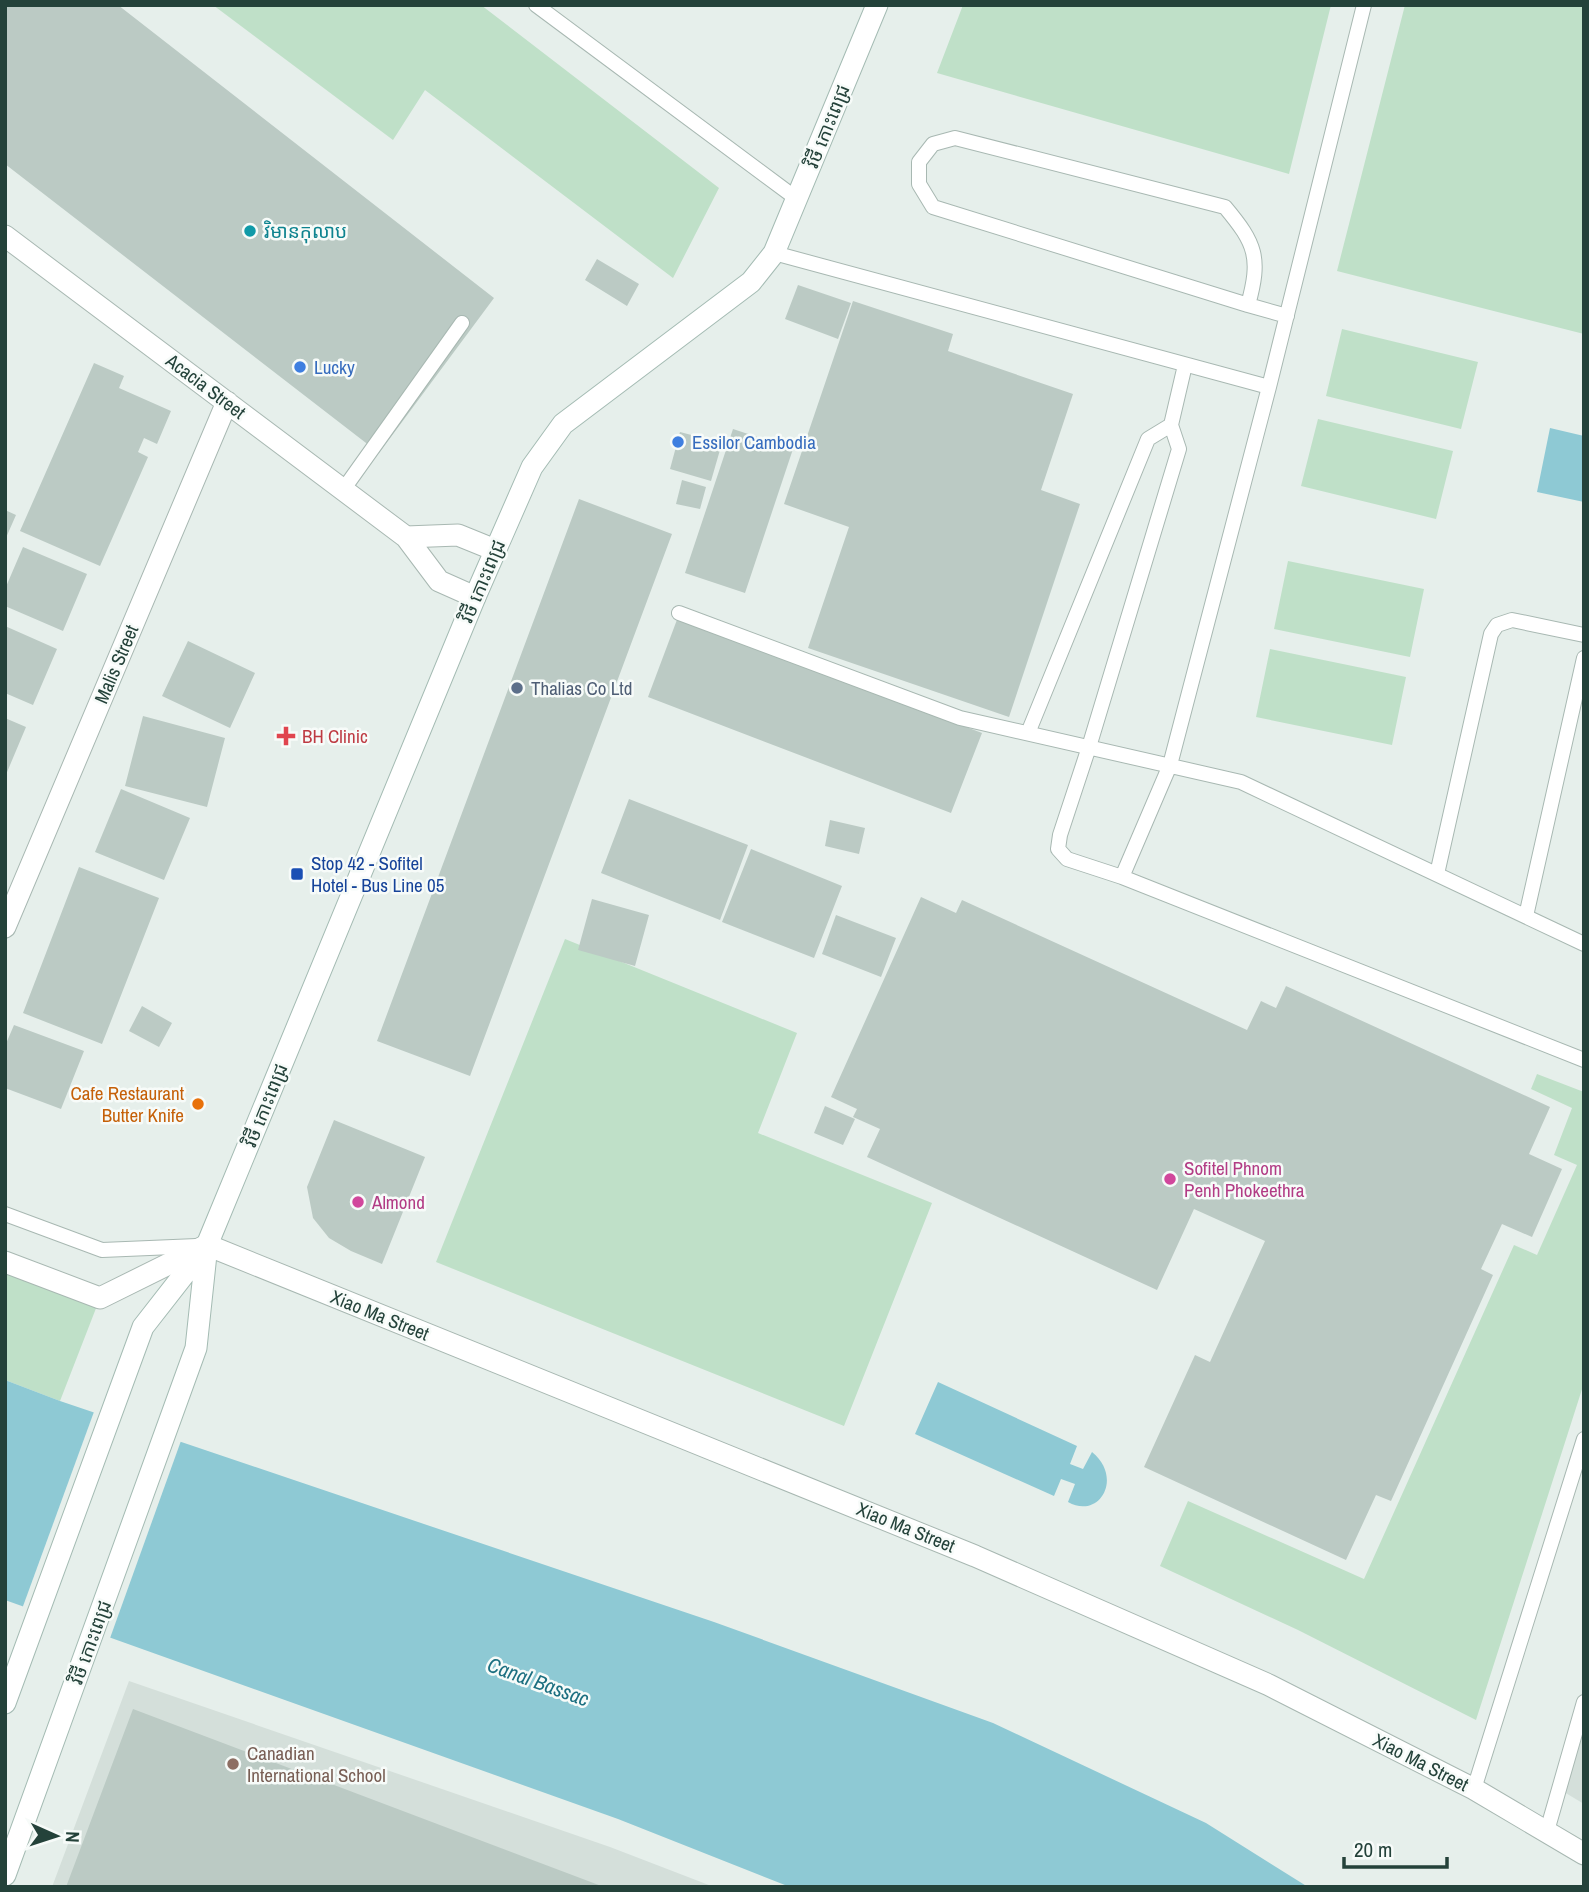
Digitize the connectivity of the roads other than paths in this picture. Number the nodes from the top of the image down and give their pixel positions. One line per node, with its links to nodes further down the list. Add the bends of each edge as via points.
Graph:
1 (536, 5): 4 (lane)
2 (877, 5): 4 (street, វិថី កោះពេជ្រ)
3 (1364, 5): 8 (lane)
4 (797, 199): 6 (street, វិថី កោះពេជ្រ)
5 (5, 236): 12 (street, Acacia Street)
6 (774, 253): 10 (lane); 16 (street, វិថី កោះពេជ្រ, via 751,282 563,424 532,467)
7 (1248, 305): 7 (lane, via 933,207 919,184 919,162 933,144 955,138 1225,207 1255,254 1256,278); 8 (lane)
8 (1287, 316): 11 (lane)
9 (462, 323): 14 (lane)
10 (1185, 365): 11 (lane); 13 (lane)
11 (1269, 387): 23 (lane)
12 (227, 402): 14 (street, Acacia Street); 27 (street, Malis Street)
13 (1171, 425): 21 (lane, via 1148,439); 22 (lane, via 1179,449)
14 (343, 489): 15 (street, Acacia Street)
15 (406, 537): 16 (street, via 458,535); 17 (street, Acacia Street, via 439,581)
16 (495, 550): 17 (street, វិថី កោះពេជ្រ)
17 (475, 597): 31 (street, វិថី កោះពេជ្រ)
18 (679, 613): 21 (lane, via 960,718)
19 (1584, 635): 24 (lane, via 1512,620 1497,625 1491,634)
20 (1584, 658): 26 (lane)
21 (1028, 733): 22 (lane)
22 (1089, 747): 23 (lane); 25 (lane, via 1058,849 1067,859)
23 (1170, 765): 24 (lane, via 1241,782); 25 (lane)
24 (1437, 874): 26 (lane)
25 (1122, 877): 29 (lane)
26 (1526, 916): 28 (lane)
27 (5, 926)
28 (1584, 944)
29 (1584, 1060)
30 (5, 1214): 31 (lane, via 102,1250)
31 (207, 1245): 32 (street, via 100,1298); 35 (street, វិថី កោះពេជ្រ, via 143,1327); 36 (street, Xiao Ma Street, via 975,1556 1269,1685); 39 (street, វិថី កោះពេជ្រ, via 196,1348)
32 (5, 1262)
33 (1584, 1439): 36 (lane)
34 (1584, 1702): 37 (lane)
35 (5, 1703)
36 (1474, 1789): 37 (street, Xiao Ma Street)
37 (1547, 1831): 38 (street, Xiao Ma Street)
38 (1584, 1854)
39 (5, 1875)

